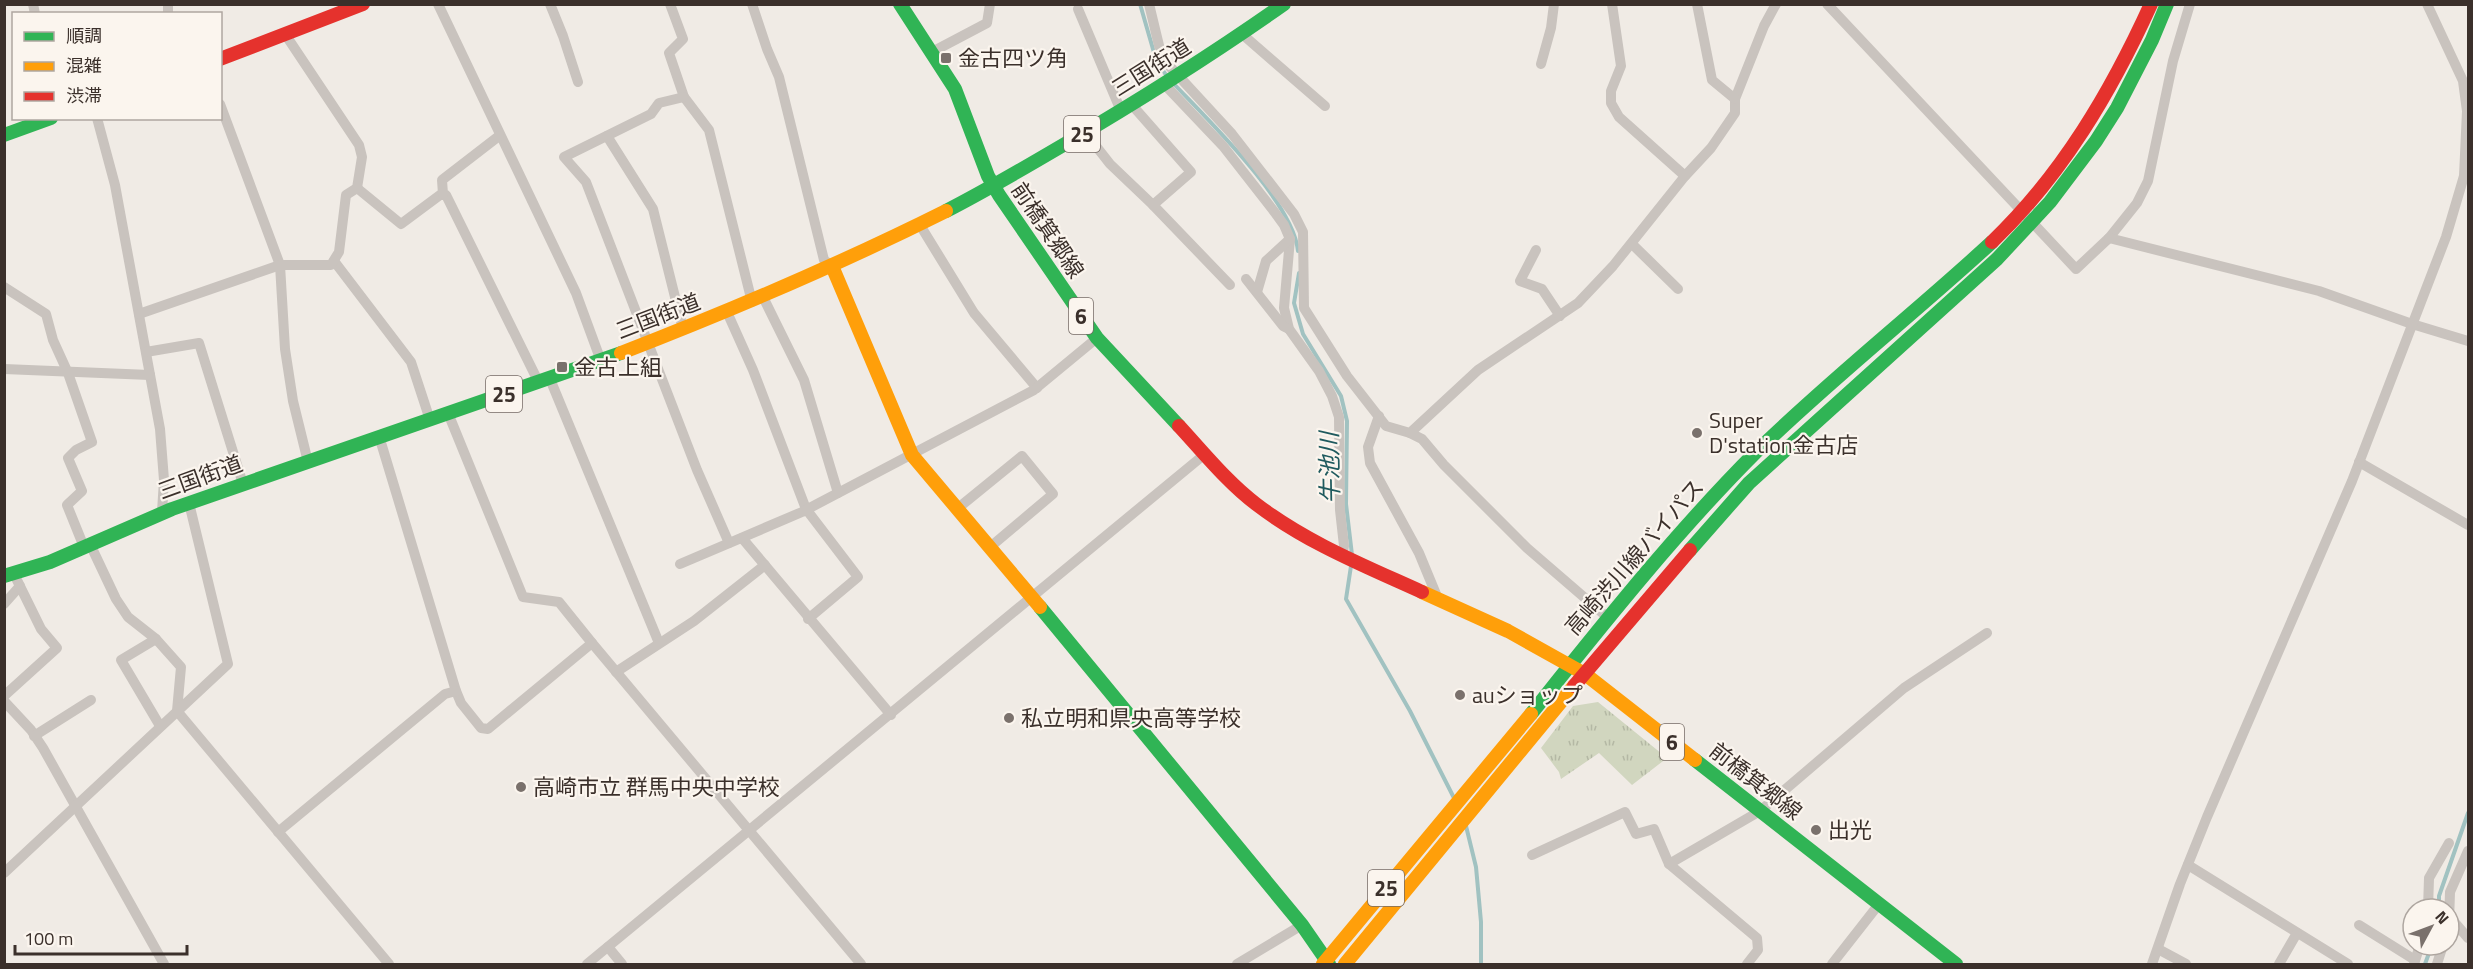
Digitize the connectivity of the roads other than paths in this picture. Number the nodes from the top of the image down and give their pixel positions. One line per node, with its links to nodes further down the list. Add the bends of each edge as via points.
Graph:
1 (363, 4): 20 (main road)
2 (438, 4): 37 (street)
3 (550, 4): 26 (street)
4 (670, 4): 27 (street, via 683,39 669,53)
5 (752, 4): 53 (street, via 779,77 824,260)
6 (900, 4): 22 (main road, 前橋箕郷線 / 6)
7 (990, 4): 22 (street, via 987,23)
8 (1149, 4): 25 (street, via 1162,58)
9 (1554, 4): 24 (street)
10 (1612, 4): 39 (street, via 1621,66 1611,91 1611,103 1618,117)
11 (1697, 4): 28 (street, via 1712,80)
12 (1776, 4): 28 (street)
13 (1827, 4): 44 (street)
14 (2151, 4): 44 (main road, 高崎渋川線バイパス / 25, via 2099,108)
15 (2167, 4): 45 (main road, 高崎渋川線バイパス / 25, via 2145,58 2111,117)
16 (2190, 4): 47 (street, via 2173,61 2148,182)
17 (2427, 4): 32 (street, via 2463,81)
18 (1282, 5): 21 (main road, 三国街道 / 25)
19 (1078, 9): 30 (street)
20 (285, 34): 23 (main road); 41 (street, via 358,144 362,157)
21 (1242, 34): 25 (main road, 三国街道 / 25); 29 (street)
22 (932, 52): 40 (main road, 前橋箕郷線 / 6, via 954,89)
23 (222, 57)
24 (1541, 64)
25 (1172, 80): 30 (main road, 三国街道 / 25); 48 (street, via 1279,218); 66 (street, via 1232,134 1294,214 1305,245 1304,308)
26 (578, 82)
27 (684, 97): 38 (street, via 659,103 651,114); 59 (street, via 709,130)
28 (1735, 99): 39 (street, via 1735,113 1712,148)
29 (1325, 106)
30 (1127, 108): 35 (main road, 三国街道 / 25); 43 (street, via 1191,172)
31 (222, 109): 52 (street)
32 (2468, 111): 63 (street, via 2464,176 2446,237)
33 (45, 120): 36 (main road)
34 (98, 120): 61 (street, via 116,184)
35 (1085, 132): 40 (main road, 三国街道 / 25); 43 (street, via 1110,164)
36 (4, 135)
37 (499, 136): 42 (street, via 442,180); 72 (street, via 576,293)
38 (606, 136): 64 (street, via 653,209); 69 (street, via 564,157 586,182)
39 (1685, 176): 49 (street)
40 (994, 186): 46 (main road, 三国街道 / 25); 67 (main road, 前橋箕郷線 / 6)
41 (357, 188): 42 (street, via 401,224); 51 (street, via 346,195 339,252)
42 (443, 194): 76 (street)
43 (1154, 205): 55 (street)
44 (2022, 211): 45 (street); 105 (main road, 高崎渋川線バイパス / 25, via 1737,472)
45 (2032, 223): 47 (street, via 2076,269); 113 (main road, 高崎渋川線バイパス / 25, via 1749,483)
46 (920, 225): 53 (main road, 三国街道 / 25); 77 (street, via 974,313)
47 (2109, 238): 63 (street, via 2319,291)
48 (1290, 239): 58 (street, via 1266,261); 65 (street, via 1284,308)
49 (1632, 244): 57 (street); 62 (street, via 1593,288)
50 (1536, 250): 62 (street, via 1520,280 1542,289)
51 (334, 261): 52 (street, via 331,265); 80 (street, via 411,362)
52 (280, 265): 61 (street); 85 (street, via 285,349)
53 (832, 267): 59 (main road, 三国街道 / 25); 84 (main road)
54 (1246, 279): 58 (street)
55 (1230, 285)
56 (4, 286): 74 (street, via 46,314)
57 (1678, 289)
58 (1257, 292): 65 (street, via 1282,326)
59 (757, 300): 60 (main road, 三国街道 / 25); 88 (street, via 804,380)
60 (727, 312): 64 (main road, 三国街道 / 25); 91 (street)
61 (139, 314): 71 (street)
62 (1560, 316): 81 (street, via 1478,370)
63 (2412, 324): 68 (street); 86 (street)
64 (683, 329): 69 (main road, 三国街道 / 25)
65 (1289, 329): 70 (street)
66 (1322, 336): 70 (street); 79 (street)
67 (1096, 338): 77 (street); 83 (main road, 前橋箕郷線 / 6)
68 (2469, 341)
69 (647, 343): 72 (main road, 三国街道 / 25); 95 (street)
70 (1304, 348): 98 (street, via 1332,396 1339,417)
71 (146, 352): 75 (street); 87 (street, via 199,344)
72 (601, 361): 76 (main road, 三国街道 / 25)
73 (4, 369): 74 (street)
74 (68, 373): 75 (street); 96 (street, via 92,442 68,458 82,491 67,505)
75 (150, 375): 92 (street, via 163,454)
76 (544, 381): 78 (main road, 三国街道 / 25); 110 (street)
77 (1037, 388): 84 (street)
78 (448, 412): 80 (main road, 三国街道 / 25); 109 (street, via 523,597 559,602)
79 (1379, 416): 81 (street, via 1386,426); 103 (street, via 1368,447 1370,463 1419,553)
80 (430, 420): 82 (main road, 三国街道 / 25)
81 (1410, 433): 105 (street, via 1422,439 1527,548)
82 (379, 436): 85 (main road, 三国街道 / 25); 114 (street)
83 (1205, 454): 98 (main road, 前橋箕郷線 / 6, via 1274,518); 102 (street)
84 (912, 455): 88 (street); 90 (main road)
85 (308, 462): 87 (main road, 三国街道 / 25)
86 (2359, 462): 93 (street); 130 (street)
87 (243, 484): 89 (main road, 三国街道 / 25)
88 (838, 493): 91 (street)
89 (189, 503): 92 (main road, 三国街道 / 25); 118 (street, via 228,664)
90 (957, 509): 97 (main road); 97 (street, via 1022,456 1053,494)
91 (806, 510): 94 (street); 106 (street, via 858,577)
92 (162, 512): 96 (main road, 三国街道 / 25)
93 (2469, 525)
94 (742, 538): 95 (street); 100 (street)
95 (729, 543): 99 (street)
96 (87, 545): 101 (main road, 三国街道 / 25); 108 (street, via 128,617)
97 (989, 548): 102 (main road)
98 (1344, 557): 103 (main road, 前橋箕郷線 / 6)
99 (680, 564)
100 (765, 565): 106 (street); 110 (street, via 694,621)
101 (13, 579): 104 (street); 115 (street, via 41,629 57,648)
102 (1031, 599): 119 (street); 135 (main road)
103 (1438, 599): 111 (main road, 前橋箕郷線 / 6)
104 (4, 604)
105 (1607, 617): 111 (main road, 高崎渋川線バイパス / 25)
106 (808, 619): 119 (street)
107 (1987, 633): 123 (street, via 1904,688)
108 (156, 639): 118 (street, via 181,667); 120 (street, via 121,660)
109 (592, 643): 112 (street); 114 (street, via 488,729 481,728 461,704)
110 (659, 643): 112 (street)
111 (1570, 664): 113 (main road, 前橋箕郷線 / 6); 141 (main road, 高崎渋川線バイパス / 25)
112 (616, 672): 125 (street)
113 (1585, 674): 123 (main road, 前橋箕郷線 / 6); 148 (main road, 高崎渋川線バイパス / 25)
114 (456, 691): 124 (street, via 445,694)
115 (4, 696)
116 (90, 700): 121 (street)
117 (4, 701): 121 (street)
118 (177, 711): 120 (street); 124 (street)
119 (891, 715): 125 (street)
120 (160, 726): 122 (street)
121 (34, 736): 122 (street)
122 (77, 806): 131 (street); 142 (street)
123 (1760, 810): 129 (street); 134 (main road, 前橋箕郷線 / 6)
124 (278, 831): 143 (street)
125 (749, 831): 138 (street); 146 (street)
126 (2449, 843): 132 (street, via 2429,878)
127 (2469, 850): 133 (street)
128 (1532, 855): 129 (street, via 1625,812 1636,834 1654,829)
129 (1670, 864): 149 (street, via 1757,938 1758,950)
130 (2188, 865): 137 (street); 139 (street)
131 (4, 873)
132 (2428, 897)
133 (2450, 897)
134 (1879, 904): 150 (street); 151 (main road, 前橋箕郷線 / 6)
135 (1302, 925): 141 (main road); 147 (street)
136 (2359, 925): 140 (street)
137 (2297, 933): 154 (street); 155 (street)
138 (608, 947): 144 (street); 145 (street)
139 (2158, 949): 152 (street); 153 (street)
140 (2415, 962)
141 (1326, 963)
142 (164, 964)
143 (389, 964)
144 (587, 964)
145 (622, 964)
146 (861, 964)
147 (1237, 964)
148 (1345, 964)
149 (1747, 964)
150 (1832, 964)
151 (1956, 964)
152 (2152, 964)
153 (2186, 964)
154 (2279, 964)
155 (2348, 964)

